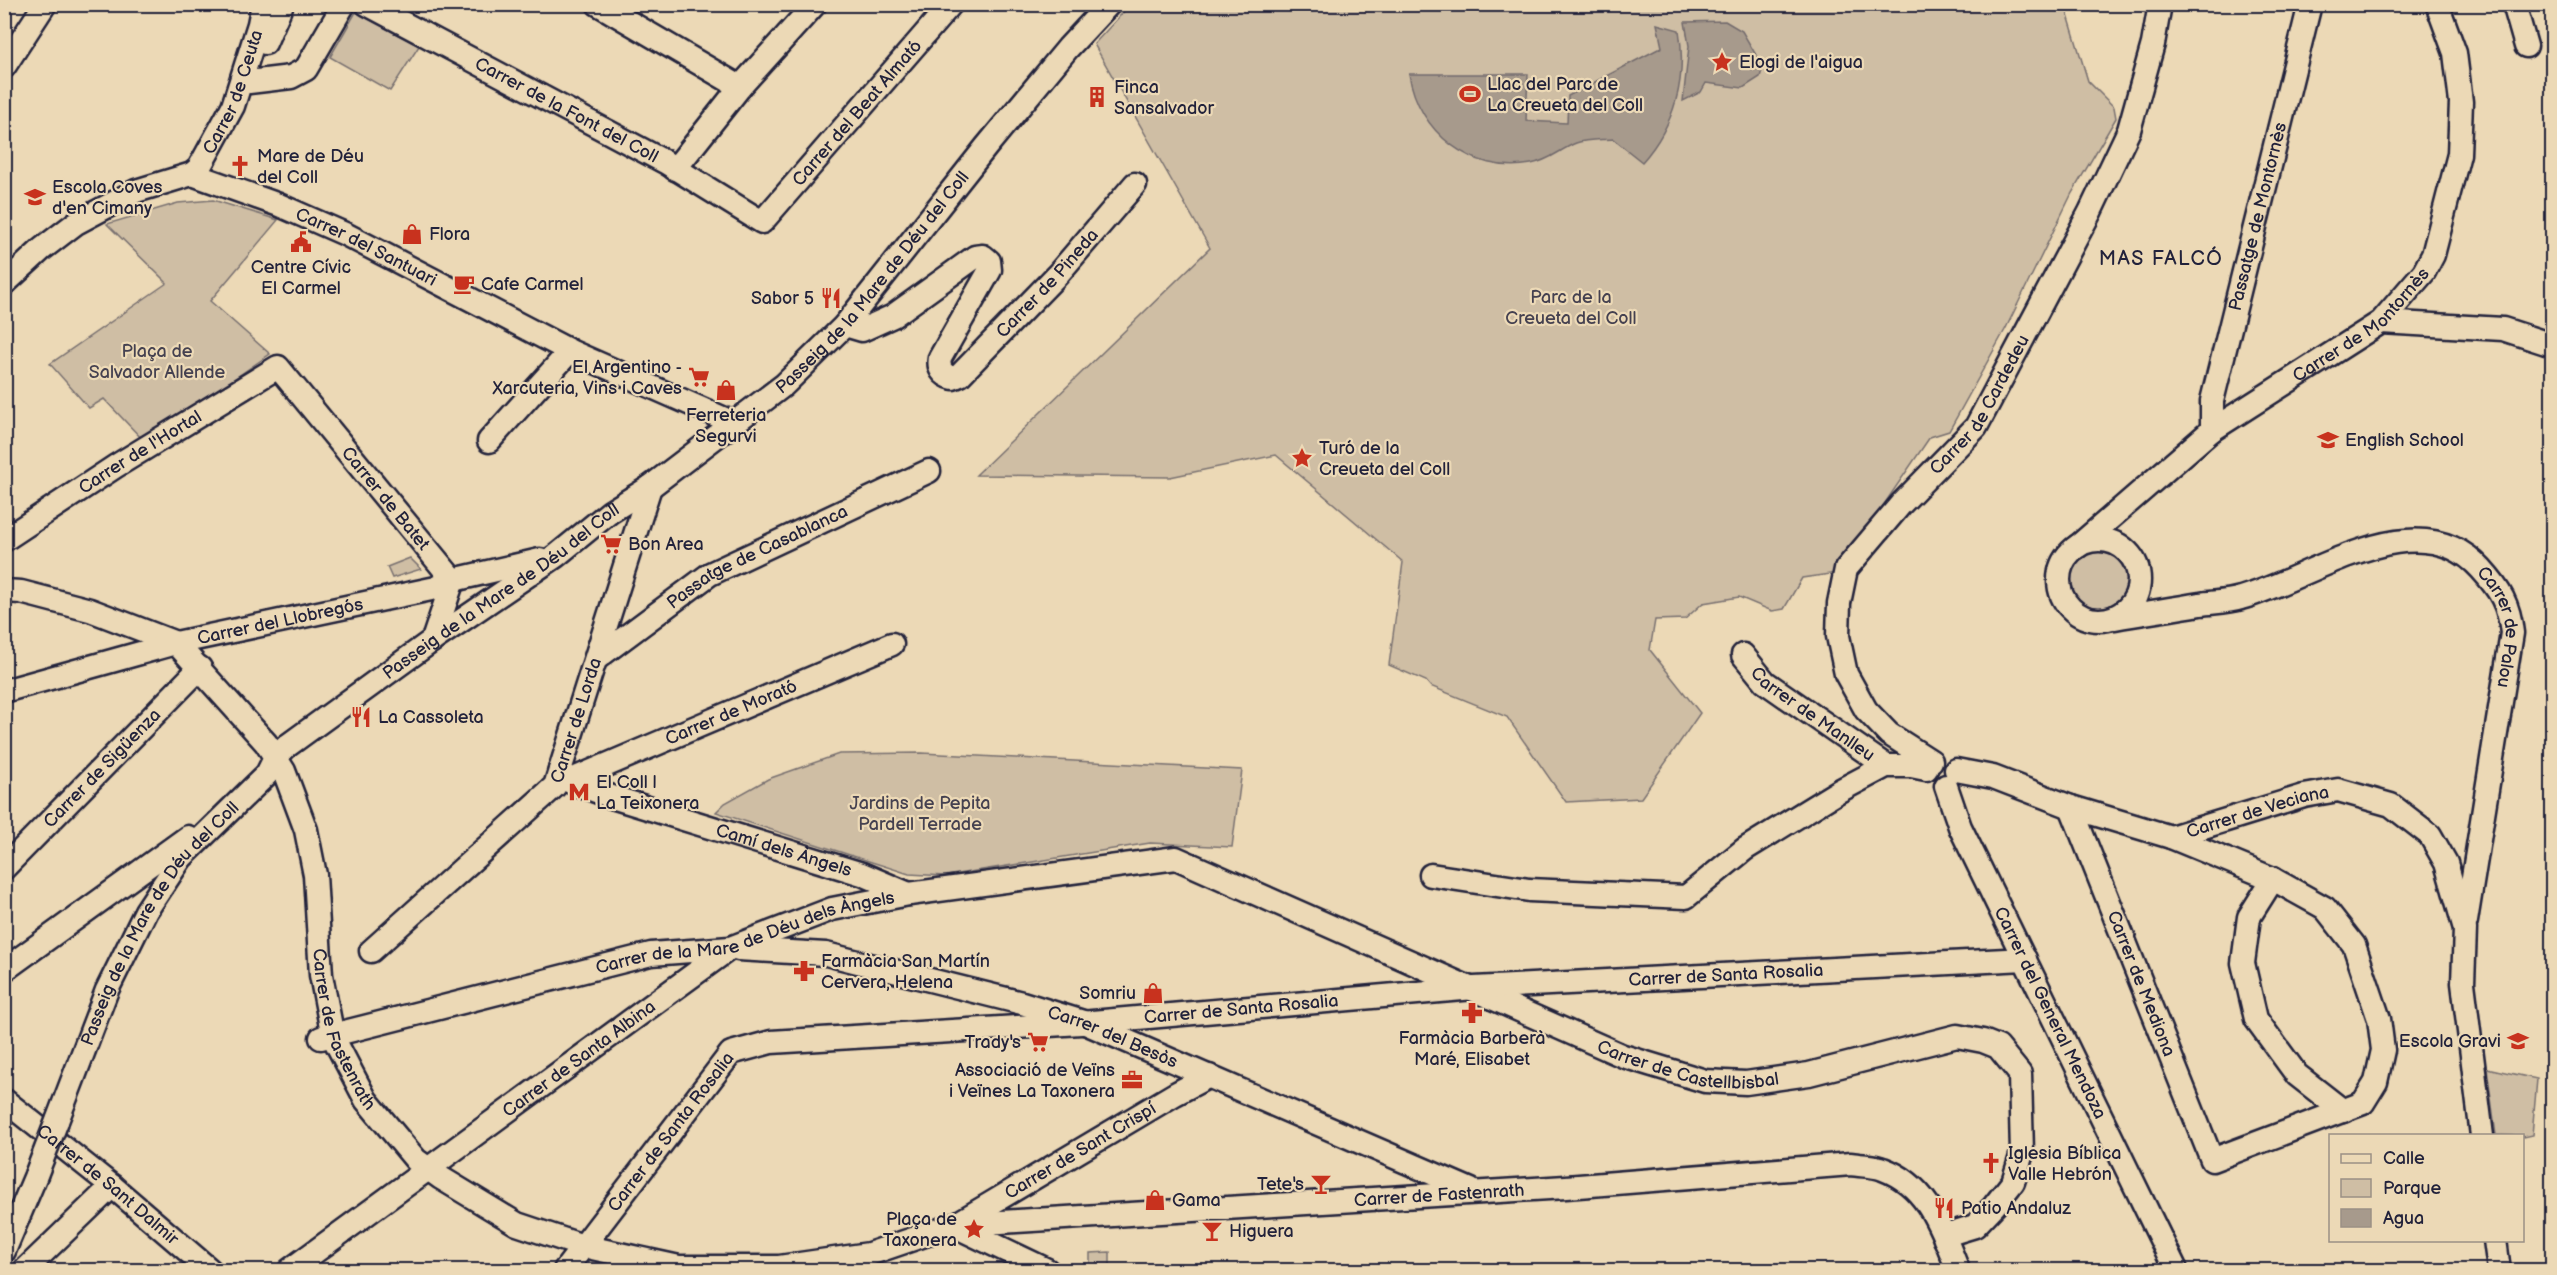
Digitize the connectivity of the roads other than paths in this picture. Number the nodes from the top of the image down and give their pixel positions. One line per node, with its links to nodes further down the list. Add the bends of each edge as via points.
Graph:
1 (45, 4): 15 (street)
2 (263, 4): 18 (street, Carrer de Ceuta)
3 (282, 4): 16 (street)
4 (344, 4): 16 (street, via 306,69 291,77)
5 (367, 4): 19 (street, Carrer de la Font del Coll)
6 (598, 4): 17 (street)
7 (815, 4): 17 (street)
8 (951, 4): 22 (street, Carrer del Beat Almató)
9 (1109, 4): 25 (street, Passeig de la Mare de Déu del Coll, via 986,147)
10 (2160, 4): 48 (street, Carrer de Cardedeu, via 2129,130 1976,428 1901,504 1846,569 1838,636 1846,674 1866,710)
11 (2310, 4): 30 (street, Passatge de Montornès, via 2212,401)
12 (2437, 4): 24 (street, Carrer de Montornès, via 2455,53 2461,102 2459,154 2433,255 2424,272)
13 (2514, 4): 14 (street)
14 (2526, 46)
15 (4, 67)
16 (249, 81): 18 (street)
17 (740, 87): 19 (street)
18 (233, 106): 20 (street, Carrer de Ceuta)
19 (675, 169): 22 (street, Carrer de la Font del Coll)
20 (192, 174): 23 (street, via 136,191 76,223); 27 (street, Carrer del Santuari, via 345,234)
21 (1135, 184): 25 (street, Carrer de Pineda, via 1058,274 960,375 953,378 941,371 940,358 990,270 987,258 975,257 883,321 862,330)
22 (762, 222)
23 (4, 284)
24 (2381, 322): 26 (street, via 2503,329); 30 (street, Carrer de Montornès)
25 (845, 325): 29 (street, Passeig de la Mare de Déu del Coll, via 784,386)
26 (2553, 345)
27 (570, 351): 29 (street, Carrer del Santuari); 31 (street)
28 (278, 367): 34 (street, Carrer de l'Hortal); 37 (street, Carrer de Batet)
29 (734, 423): 33 (street, Passeig de la Mare de Déu del Coll)
30 (2212, 430): 35 (street, Carrer de Montornès)
31 (489, 441)
32 (929, 471): 44 (street, Passatge de Casablanca, via 711,574)
33 (650, 487): 36 (street, Passeig de la Mare de Déu del Coll, via 610,512); 44 (street, Carrer de Lorda)
34 (4, 540)
35 (2077, 547): 39 (street, via 2063,562 2059,575 2065,602 2087,618); 39 (street, via 2095,539 2109,540 2131,555 2138,568 2139,588 2134,601)
36 (556, 556): 37 (street, Carrer del Llobregós); 40 (street, Passeig de la Mare de Déu del Coll)
37 (453, 580): 40 (street); 41 (street, Carrer del Llobregós, via 436,588)
38 (4, 591): 41 (street, Carrer de Fastenrath, via 90,610)
39 (2115, 618): 59 (street, Carrer de Palou, via 2241,598 2361,551 2416,539 2454,548 2477,564 2506,602 2512,633)
40 (433, 640): 47 (street, Passeig de la Mare de Déu del Coll)
41 (176, 643): 45 (street, Carrer de Fastenrath); 46 (street, Carrer del Llobregós)
42 (892, 644): 50 (street, Carrer de Morató)
43 (1743, 655): 49 (street, Carrer de Manlleu, via 1765,682)
44 (596, 659): 50 (street, Carrer de Lorda)
45 (200, 668): 47 (street, Carrer de Fastenrath); 55 (street, Carrer de Sigüenza)
46 (4, 691)
47 (275, 758): 63 (street, via 260,766 187,838); 66 (street, Carrer de Fastenrath, via 284,771 306,830 315,875); 78 (street, Passeig de la Mare de Déu del Coll, bridge, via 267,774 181,858 146,910 107,990)
48 (1929, 765): 49 (street); 51 (street, Carrer de Veciana, via 1938,757 1945,757 1954,763)
49 (1886, 766): 56 (street, via 1772,831 1686,897 1528,890)
50 (565, 776): 58 (street, Camí dels Àngels, via 612,797 862,874); 61 (street, Carrer de Lorda)
51 (1951, 778): 52 (street, Carrer de Veciana, via 1993,777); 62 (street, Carrer del General Mendoza, via 1960,827)
52 (2071, 807): 53 (street, Carrer de Veciana); 69 (street, Carrer de Mediona, via 2212,1160)
53 (2171, 837): 57 (street); 59 (street, Carrer de Veciana, via 2304,796 2338,790 2366,796 2391,805 2430,835 2446,863)
54 (1176, 858): 58 (street, Carrer de la Mare de Déu dels Àngels); 64 (street, Carrer de Castellbisbal)
55 (4, 868)
56 (1431, 875)
57 (2272, 879): 69 (street, via 2249,917 2243,963 2256,1019 2297,1075); 69 (street, via 2325,908 2354,945 2376,1008 2383,1050 2376,1082 2363,1103)
58 (909, 894): 60 (street, Carrer de la Mare de Déu dels Àngels, via 832,909)
59 (2465, 929): 70 (street, Carrer de Veciana, via 2463,983)
60 (730, 948): 65 (street, Carrer del Besòs, via 826,954); 66 (street, Carrer de la Mare de Déu dels Àngels, via 651,954); 71 (street, Carrer de Santa Albina)
61 (371, 951)
62 (2025, 959): 64 (street, Carrer de Santa Rosalia); 86 (street, Carrer del General Mendoza)
63 (4, 970)
64 (1474, 988): 65 (street, Carrer de Santa Rosalia); 75 (street, Carrer de Castellbisbal, via 1623,1056 1705,1081 1746,1083 1809,1074 1957,1036 1998,1047 2020,1074 2022,1153 2013,1182 1994,1206 1975,1226 1952,1233)
65 (1083, 1022): 67 (street, Carrer del Besòs); 77 (street, Carrer de Santa Rosalia, via 771,1041 731,1053)
66 (327, 1038): 71 (street, Carrer de Fastenrath, via 366,1100 416,1160)
67 (1209, 1076): 73 (street, Carrer del Besòs); 74 (street, Carrer de Sant Crispí)
68 (4, 1100): 72 (street, Carrer de Sant Dalmir)
69 (2343, 1111)
70 (2482, 1134)
71 (429, 1169): 77 (street, Carrer de Fastenrath, via 517,1224); 82 (street, Carrer de Santa Albina)
72 (112, 1186): 80 (street); 81 (street, Carrer de Sant Dalmir)
73 (1476, 1192): 74 (street, Carrer de Fastenrath); 75 (street, Carrer de Fastenrath, via 1851,1164 1882,1168 1914,1185)
74 (954, 1225): 79 (street, Carrer de Fastenrath); 84 (street)
75 (1946, 1239): 85 (street, Carrer de Fastenrath)
76 (2495, 1242): 87 (street)
77 (583, 1246): 79 (street, Carrer de Fastenrath, via 679,1267 780,1267); 83 (street, Carrer de Santa Rosalia)
78 (4, 1251)
79 (855, 1260)
80 (25, 1270)
81 (210, 1270)
82 (290, 1270)
83 (565, 1270)
84 (1047, 1270)
85 (1958, 1270)
86 (2176, 1270)
87 (2499, 1270)

